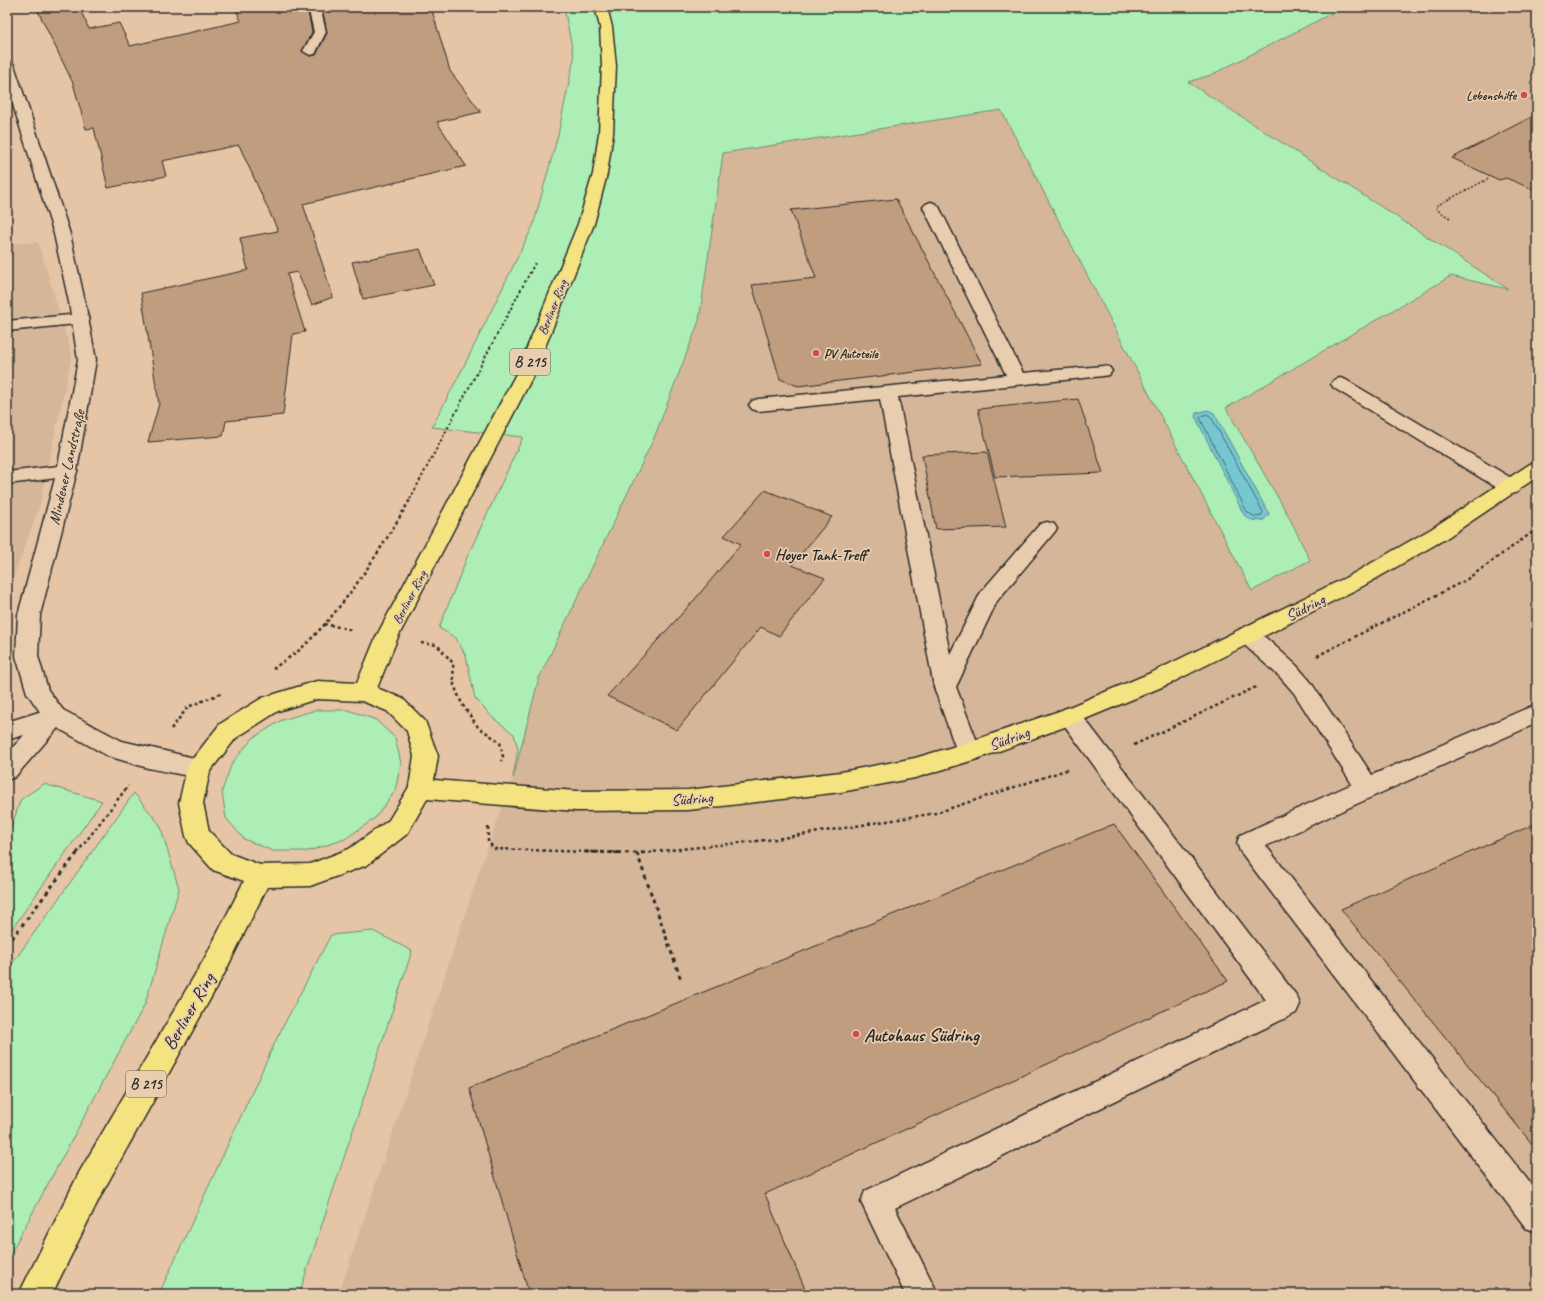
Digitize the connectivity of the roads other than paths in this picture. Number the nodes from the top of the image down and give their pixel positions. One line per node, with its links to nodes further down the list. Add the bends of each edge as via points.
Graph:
1 (314, 7): 3 (street, via 320,32)
2 (601, 7): 20 (main road, Berliner Ring / B 215, via 606,27 609,66 606,133 600,174 586,224 526,372 387,637)
3 (310, 51)
4 (7, 65): 6 (street, Mindener Landstraße, via 62,234)
5 (931, 207): 9 (street)
6 (80, 319): 7 (street); 14 (street, Mindener Landstraße, via 87,360)
7 (7, 326)
8 (1103, 371): 9 (street)
9 (1017, 380): 11 (street)
10 (1340, 384): 16 (street)
11 (888, 392): 12 (street); 19 (street)
12 (758, 405)
13 (1537, 468): 16 (main road, Südring)
14 (67, 471): 15 (street); 22 (street, Mindener Landstraße, via 29,615 27,656 38,693)
15 (7, 478)
16 (1510, 487): 18 (main road, Südring, via 1438,534 1356,581)
17 (1047, 529): 19 (street, via 988,597)
18 (1248, 635): 23 (main road, Südring, via 1161,678); 28 (street, via 1302,687)
19 (945, 687): 25 (street)
20 (364, 692): 26 (main road, via 318,690 270,704 228,731); 29 (main road, via 395,705 417,727 426,756)
21 (1537, 713): 28 (street)
22 (55, 716): 24 (street); 26 (street, Mindener Landstraße, via 116,750); 27 (street)
23 (1070, 716): 25 (main road, Südring); 33 (street, via 1286,1004 876,1202)
24 (7, 731)
25 (969, 752): 29 (main road, Südring, via 915,768 842,782 688,800 576,801)
26 (199, 768): 30 (main road, via 191,803 198,836 222,862)
27 (7, 770)
28 (1367, 788): 31 (street, via 1249,843)
29 (421, 790): 30 (main road, via 398,827 358,857 310,875)
30 (260, 876): 32 (main road, Berliner Ring / B 215, via 215,965 92,1182)
31 (1537, 1217)
32 (35, 1294)
33 (922, 1294)

